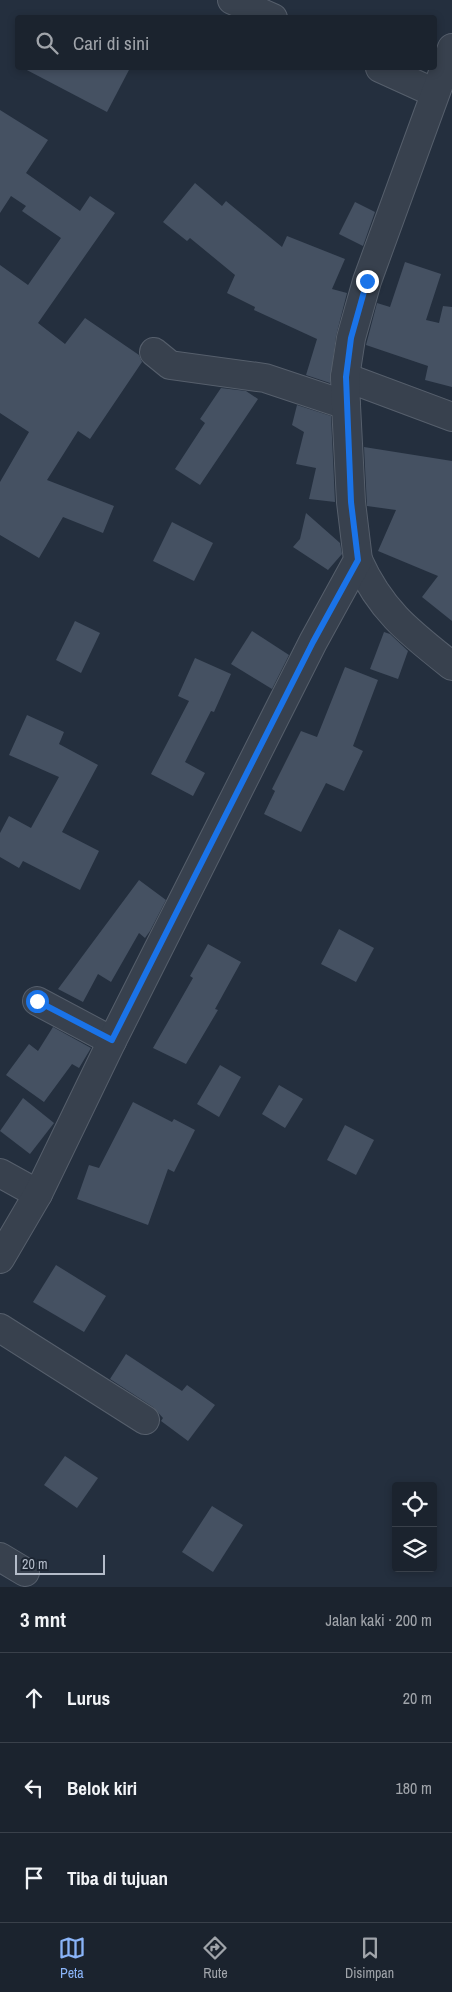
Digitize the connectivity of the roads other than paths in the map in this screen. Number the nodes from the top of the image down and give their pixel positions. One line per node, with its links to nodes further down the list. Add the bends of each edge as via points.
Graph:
1 (232, 0): 2 (street)
2 (266, 15)
3 (452, 48): 5 (street)
4 (384, 70): 5 (street)
5 (436, 93): 7 (street, via 367,281 351,338)
6 (154, 352): 8 (street, via 170,365 265,378)
7 (346, 377): 8 (street); 9 (street)
8 (346, 405): 10 (street, via 351,502)
9 (452, 417)
10 (358, 560): 11 (street, via 380,601 415,636); 13 (street, via 313,642)
11 (452, 666)
12 (37, 1001): 13 (street)
13 (112, 1040): 15 (street)
14 (0, 1173): 15 (street)
15 (38, 1194): 16 (street)
16 (0, 1259)
17 (0, 1328): 18 (street)
18 (144, 1420)
19 (0, 1557): 20 (street)
20 (25, 1572)

